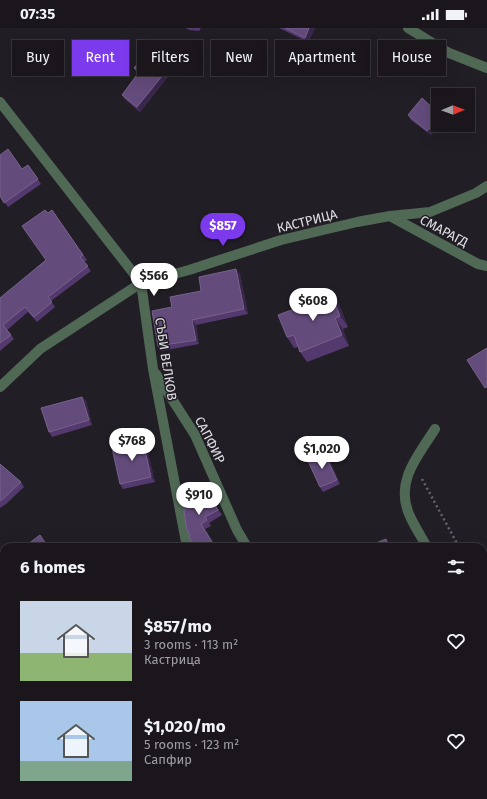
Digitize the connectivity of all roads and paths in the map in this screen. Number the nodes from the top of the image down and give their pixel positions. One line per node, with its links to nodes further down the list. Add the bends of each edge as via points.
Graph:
1 (408, 28): 2 (street, via 449,53)
2 (487, 68)
3 (0, 102): 7 (street, СЪБИ ВЕЛКОВ)
4 (487, 186): 5 (street, КАСТРИЦА, via 430,212)
5 (390, 216): 6 (street, СМАРАГД, via 478,264); 7 (street, КАСТРИЦА, via 281,240)
6 (487, 266)
7 (141, 283): 8 (street, СЪБИ ВЕЛКОВ); 9 (street, КАСТРИЦА, via 40,349)
8 (153, 369): 12 (street, СЪБИ ВЕЛКОВ); 13 (street, САПФИР, via 195,435)
9 (0, 387)
10 (435, 429): 11 (street)
11 (413, 464): 14 (street, via 407,475 404,495 409,514); 15 (path)
12 (187, 543)
13 (245, 543)
14 (426, 543)
15 (457, 543)

